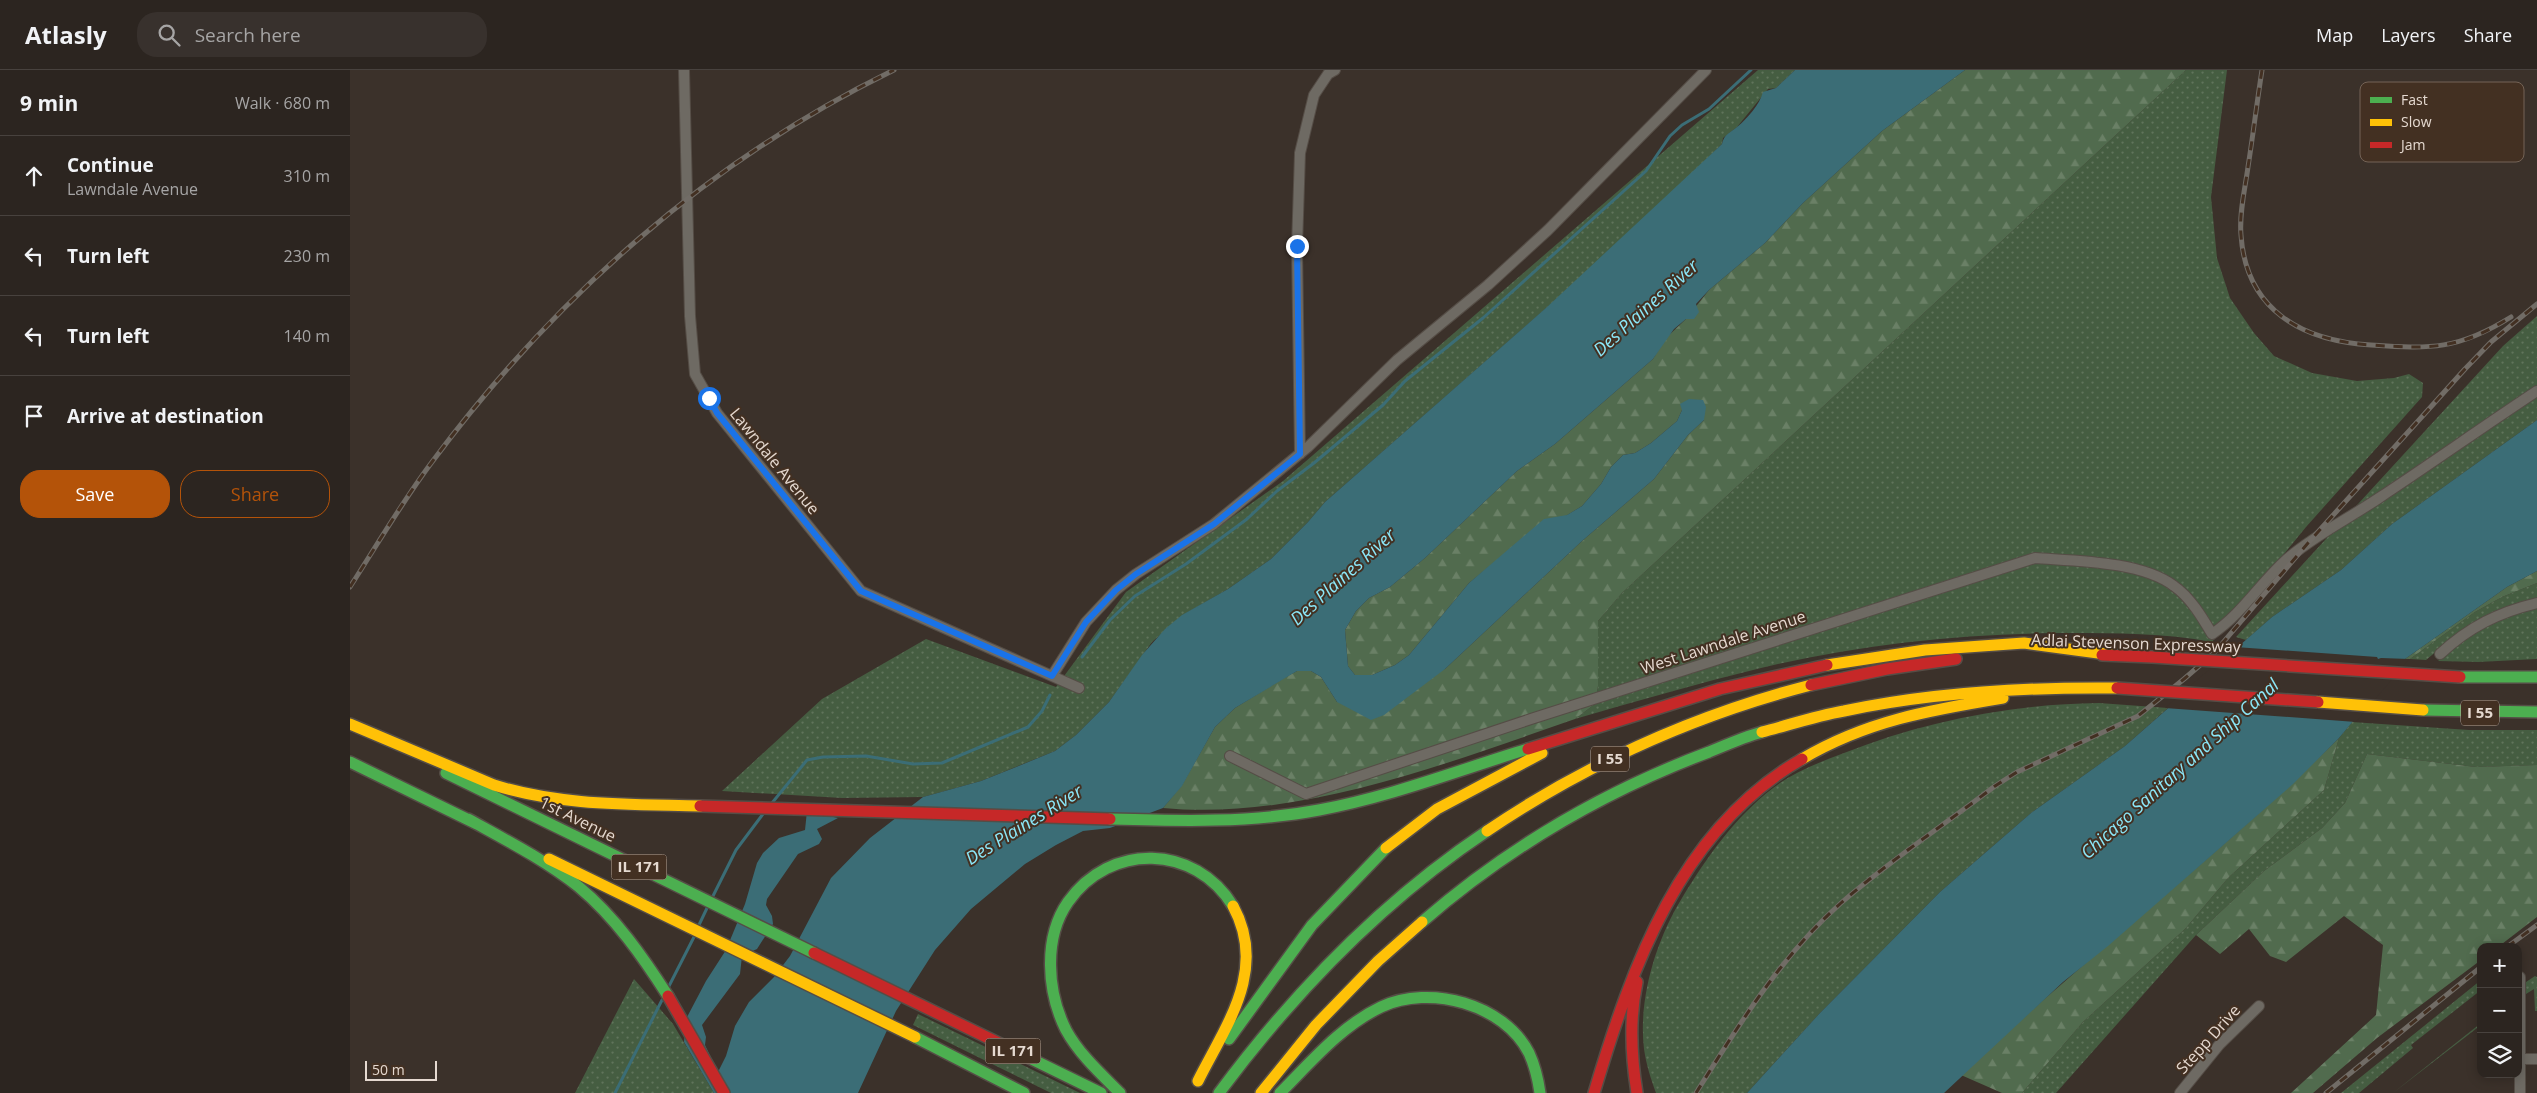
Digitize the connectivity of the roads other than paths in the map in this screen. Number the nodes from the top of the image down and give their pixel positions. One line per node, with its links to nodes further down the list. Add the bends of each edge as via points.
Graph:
1 (684, 70): 9 (street, Lawndale Avenue, via 690,316 695,374 717,413 861,591)
2 (1335, 70): 5 (street, via 1328,74 1314,95 1300,154 1297,246)
3 (1706, 70): 5 (street, via 1548,230 1398,360)
4 (2537, 390): 16 (street, West Lawndale Avenue, via 2377,500 2334,524 2286,560 2232,620 2212,634 2186,596 2163,578 2095,563 2035,558 1306,794)
5 (1300, 454): 9 (street, via 1214,524 1116,590 1086,622)
6 (2537, 604): 7 (street, via 2512,609 2471,628)
7 (2440, 654)
8 (2113, 655): 10 (main road, Adlai Stevenson Expressway / I 55, bridge, via 2460,677); 15 (main road, via 2024,643 1925,650 1844,661 1720,689); 32 (main road, Adlai Stevenson Expressway / I 55, via 1968,658 1858,674 1744,705 1686,724 1628,749 1494,826 1405,892 1283,1010)
9 (1052, 676): 12 (street, Lawndale Avenue)
10 (2537, 677)
11 (2071, 687): 13 (main road, I 55, bridge, via 2422,710); 19 (main road, via 1934,710 1875,725 1832,741 1793,762 1755,790 1715,831); 33 (main road, I 55, via 1979,690 1904,699 1839,712 1736,741 1627,787 1549,830 1469,883 1400,940 1312,1027)
12 (1079, 688)
13 (2537, 712)
14 (350, 725): 15 (main road, via 494,785 569,802 1205,822 1320,811); 29 (main road, 1st Avenue / IL 171)
15 (1604, 725): 26 (main road, via 1478,785 1437,809 1380,852 1312,925)
16 (1230, 756)
17 (350, 762): 18 (main road, IL 171)
18 (468, 819): 27 (main road, via 562,876 603,912 634,949 678,1014); 28 (main road, IL 171, via 912,1035)
19 (1665, 905): 36 (main road, via 1632,972); 37 (main road, via 1643,957 1635,988 1632,1019)
20 (2520, 988): 22 (street)
21 (2259, 1006): 38 (street, Stepp Drive, via 2219,1045)
22 (2520, 1033)
23 (2522, 1059): 24 (street)
24 (2537, 1059)
25 (2520, 1078): 39 (street)
26 (1198, 1081): 30 (main road, via 1236,1006 1247,959 1245,936 1239,917 1212,881 1194,868 1168,860 1143,859 1113,865 1089,879 1070,899 1058,919 1053,940 1053,987 1065,1028 1089,1063); 31 (main road)
27 (724, 1093)
28 (1024, 1093)
29 (1101, 1093)
30 (1120, 1093)
31 (1189, 1093)
32 (1219, 1093)
33 (1261, 1093)
34 (1280, 1093): 35 (main road, via 1342,1032 1379,1008 1410,998 1447,998 1489,1011 1515,1032 1532,1058)
35 (1540, 1093)
36 (1594, 1093)
37 (1637, 1093)
38 (2180, 1093)
39 (2520, 1093)

